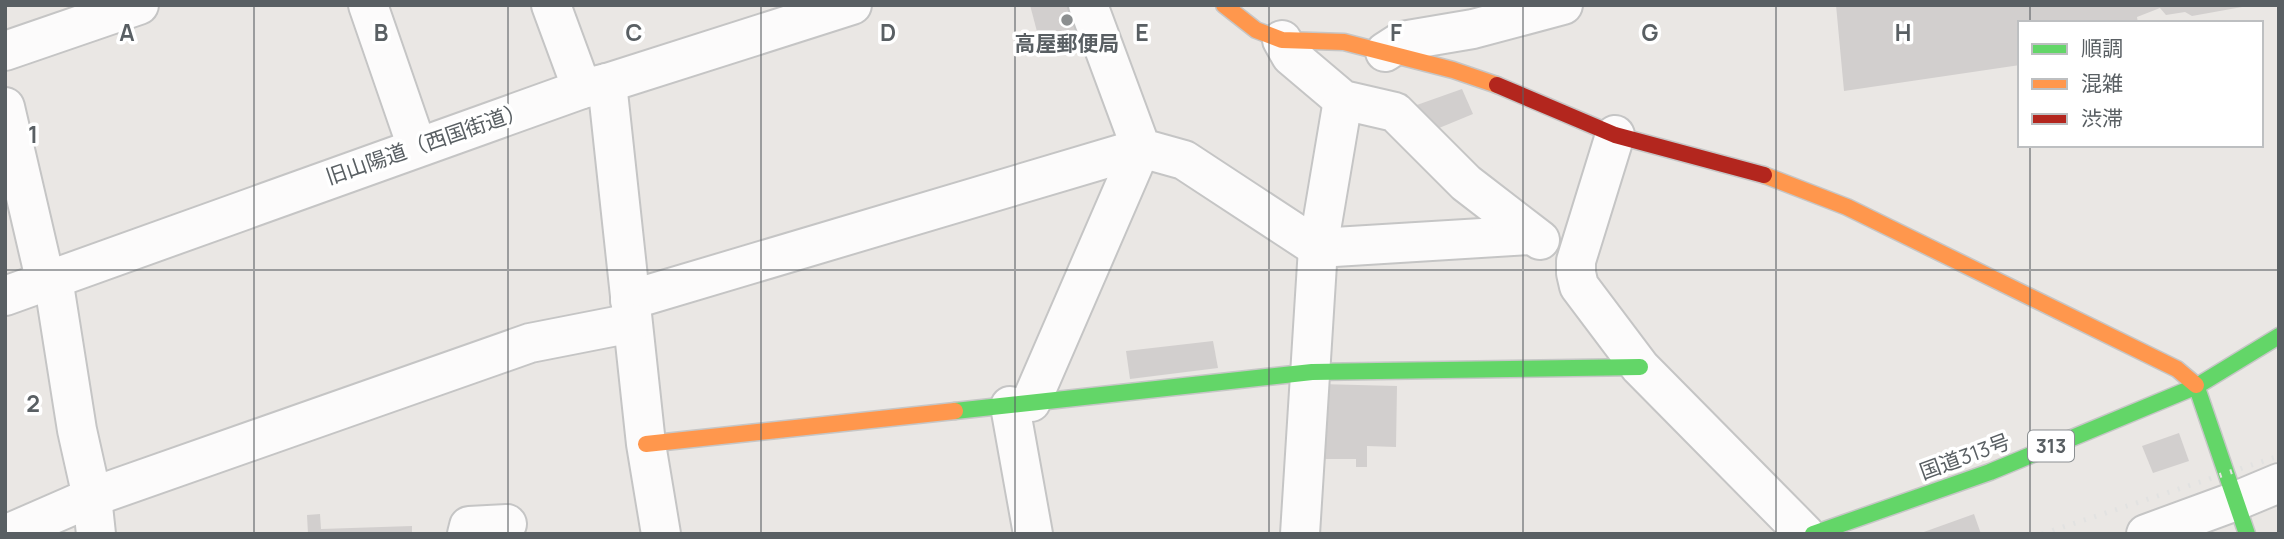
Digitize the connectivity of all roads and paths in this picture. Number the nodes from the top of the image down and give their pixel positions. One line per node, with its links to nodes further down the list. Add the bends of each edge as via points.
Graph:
1 (139, 5): 9 (street)
2 (368, 5): 15 (street)
3 (551, 5): 11 (street)
4 (852, 5): 11 (street, 旧山陽道（西国街道）)
5 (1088, 5): 16 (street)
6 (1224, 5): 8 (main road, via 1256,30)
7 (1563, 5): 10 (street, via 1472,29 1402,41)
8 (1282, 40): 10 (main road, via 1344,42); 12 (street, via 1291,56)
9 (5, 51)
10 (1385, 52): 14 (main road, via 1508,89)
11 (595, 86): 15 (street, 旧山陽道（西国街道）); 22 (street)
12 (1343, 100): 17 (street, via 1395,111 1466,183); 18 (street)
13 (5, 107): 20 (street)
14 (1615, 135): 19 (street); 26 (main road, via 1754,170 1846,207 2177,369)
15 (417, 147): 20 (street, 旧山陽道（西国街道）)
16 (1141, 148): 18 (street, via 1184,160); 22 (street); 27 (street)
17 (1530, 235): 18 (street); 19 (street)
18 (1318, 248): 25 (street)
19 (1576, 261): 24 (street, via 1579,286)
20 (48, 279): 21 (street, 旧山陽道（西国街道）); 30 (street, via 55,292)
21 (5, 296)
22 (631, 311): 28 (street); 30 (street, via 530,343)
23 (2279, 336): 26 (main road, 国道313号 / 313)
24 (1640, 367): 25 (main road); 38 (street)
25 (1312, 372): 27 (main road); 37 (street)
26 (2197, 386): 31 (main road); 39 (main road, 国道313号 / 313, via 1990,472)
27 (1020, 404): 28 (main road); 36 (street)
28 (646, 444): 35 (street)
29 (2279, 483): 31 (street)
30 (94, 515): 33 (street)
31 (2242, 518): 40 (street)
32 (508, 524): 34 (street, via 469,526)
33 (7, 534)
34 (467, 534)
35 (661, 534)
36 (1033, 534)
37 (1300, 534)
38 (1805, 534)
39 (1813, 534)
40 (2146, 534)

